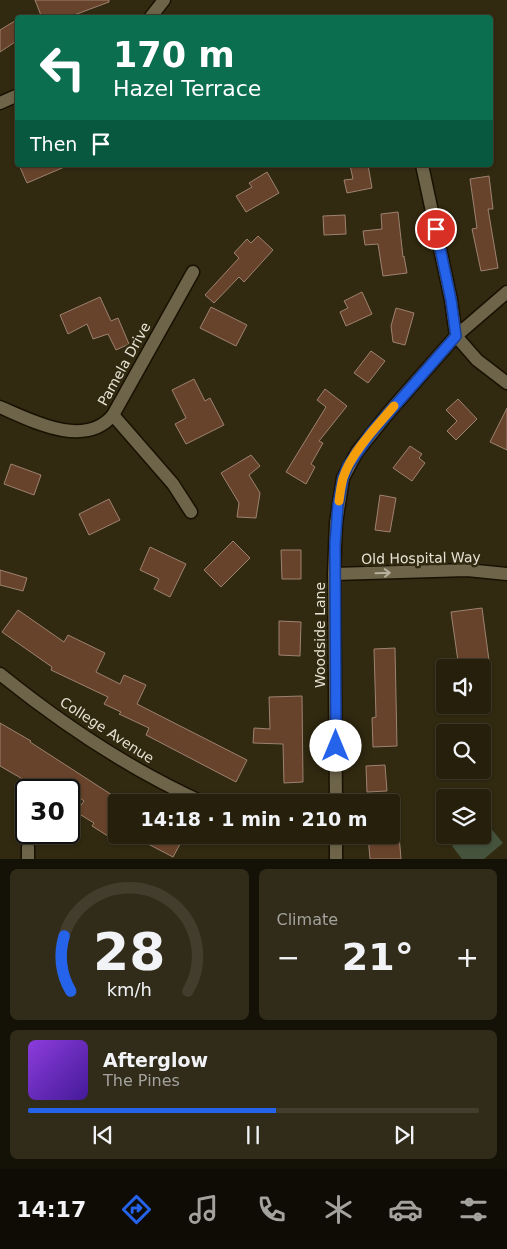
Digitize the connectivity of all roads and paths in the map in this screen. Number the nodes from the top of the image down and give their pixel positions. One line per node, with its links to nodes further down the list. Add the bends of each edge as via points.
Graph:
1 (164, 0): 2 (street)
2 (152, 15)
3 (15, 96): 4 (street)
4 (0, 103)
5 (422, 167): 8 (street)
6 (193, 272): 11 (street, Pamela Drive)
7 (507, 292): 8 (street, Woodside Lane)
8 (456, 336): 9 (street, via 477,360); 13 (street, Woodside Lane, via 383,419 348,466 338,505)
9 (507, 383)
10 (0, 407): 11 (street, Pamela Drive, via 48,426 75,432 101,426)
11 (113, 415): 12 (street, via 173,484)
12 (191, 512)
13 (334, 574): 14 (street, Old Hospital Way, one-way to 14, via 467,570); 17 (street, Woodside Lane)
14 (507, 574)
15 (0, 674): 16 (street, College Avenue, via 124,763)
16 (184, 794)
17 (336, 794)
18 (336, 844): 19 (street)
19 (336, 859)

